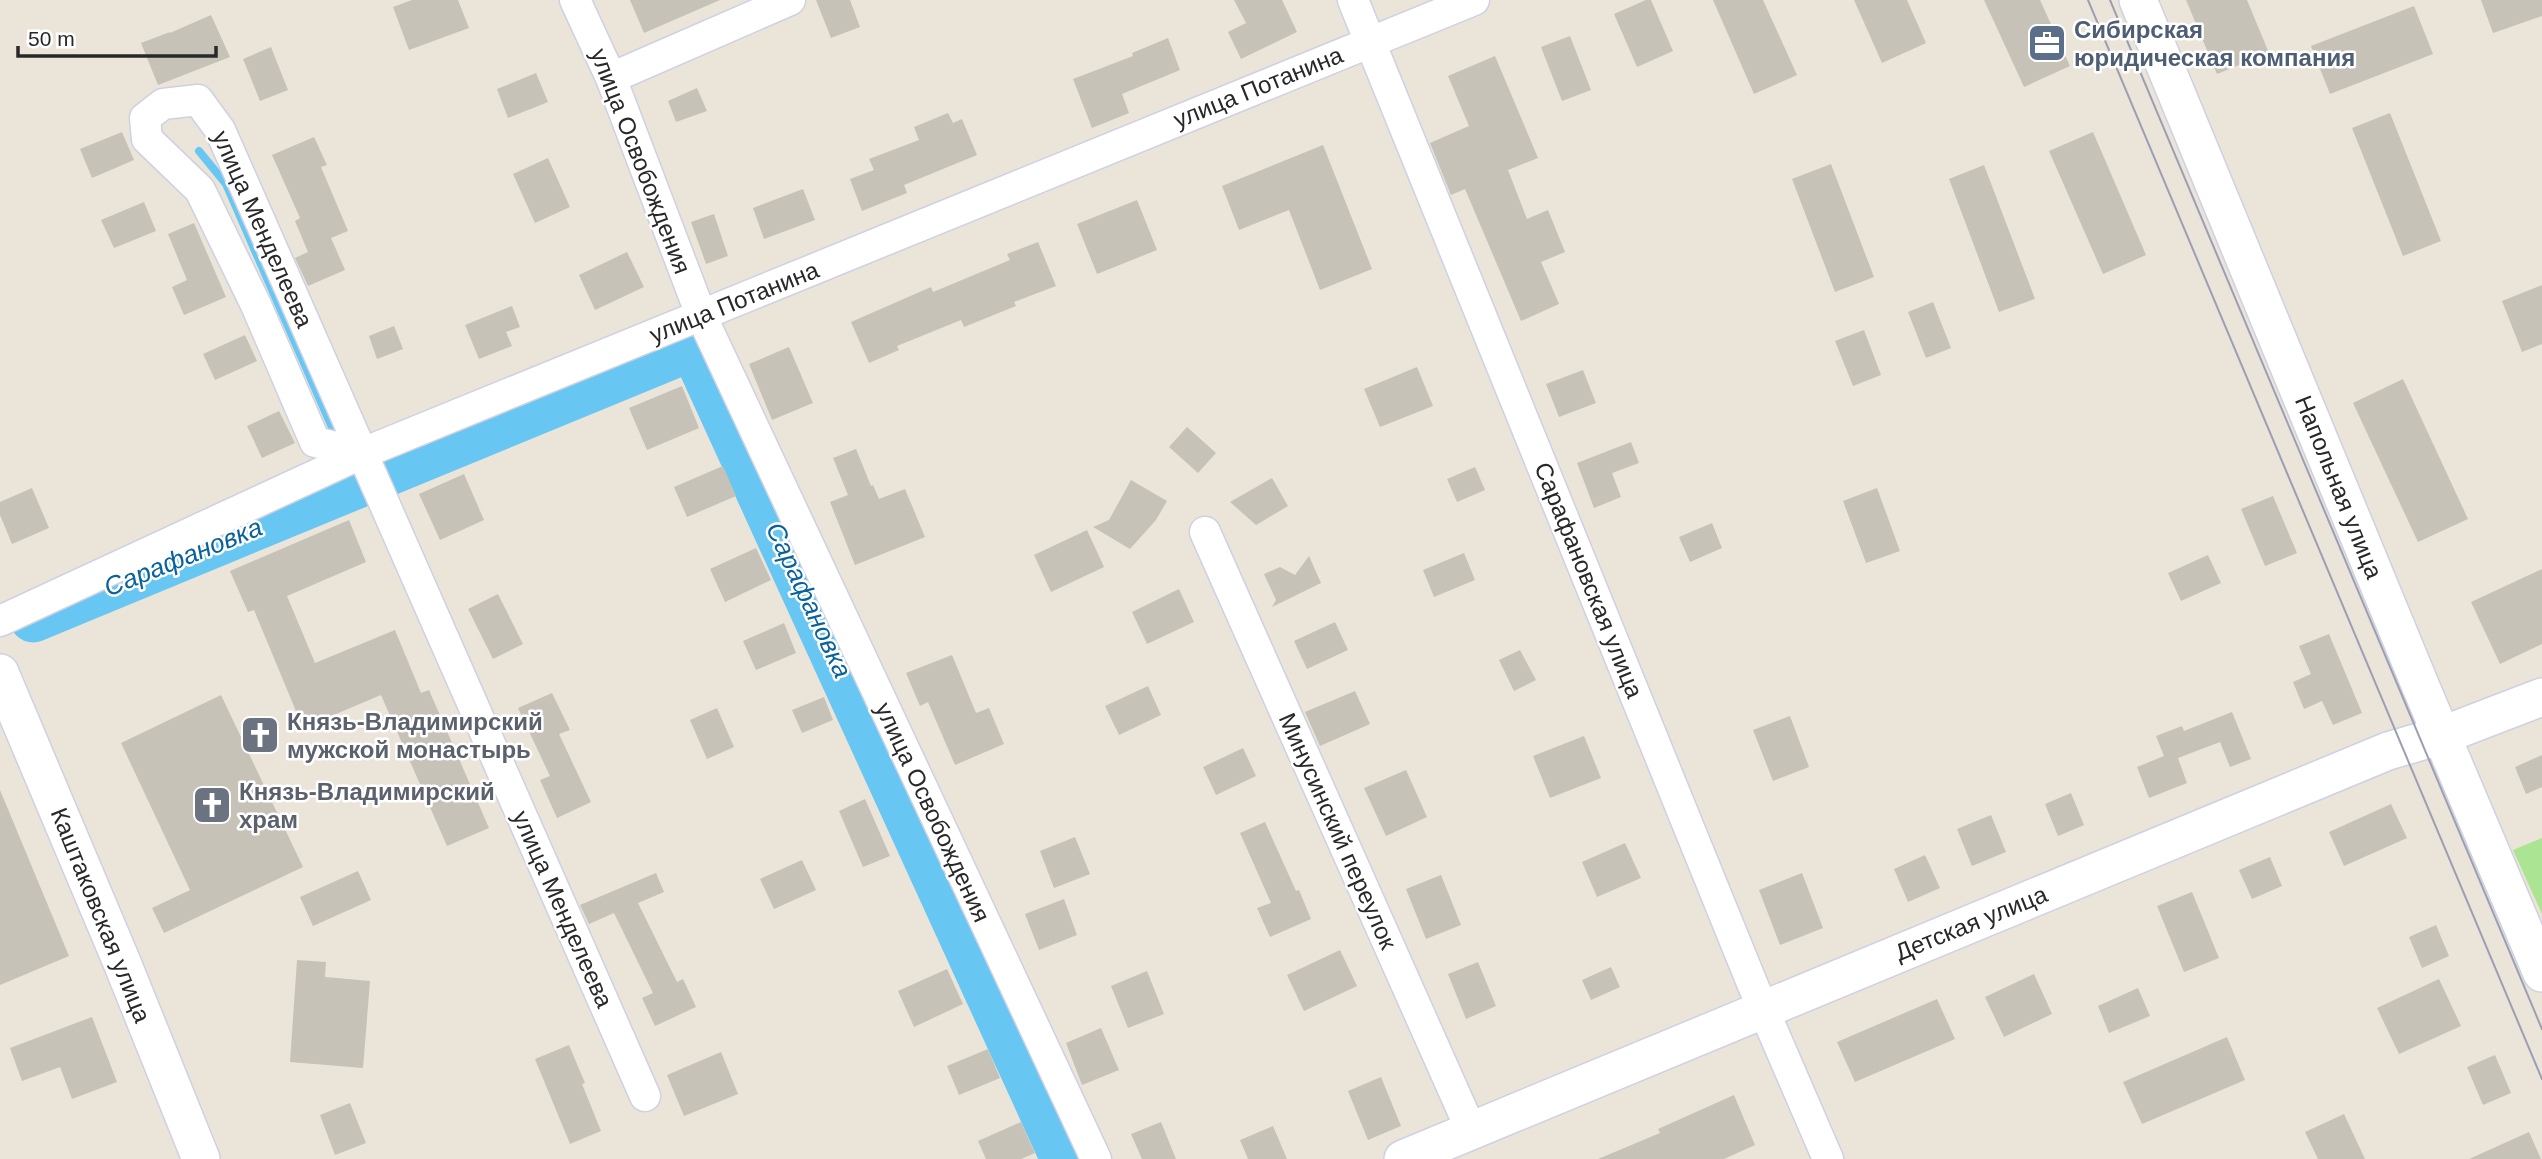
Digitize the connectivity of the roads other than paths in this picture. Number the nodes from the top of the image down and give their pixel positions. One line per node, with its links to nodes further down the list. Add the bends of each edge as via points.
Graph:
1 (575, 0): 7 (street, улица Освобождения)
2 (790, 0): 7 (street)
3 (1353, 0): 6 (street, Сарафановская улица)
4 (1474, 0): 6 (street, улица Потанина)
5 (2138, 0): 14 (street, Напольная улица)
6 (1370, 41): 8 (street, улица Потанина); 16 (street, Сарафановская улица)
7 (611, 78): 8 (street, улица Освобождения)
8 (701, 316): 9 (street, улица Потанина); 20 (street, улица Освобождения)
9 (363, 453): 9 (street, улица Менделеева, via 220,130 198,100 163,104 145,118 148,139 200,190 315,442); 11 (street, улица Потанина); 17 (street, улица Менделеева)
10 (1205, 532): 18 (street, Минусинский переулок)
11 (0, 621)
12 (0, 673): 19 (street, Каштаковская улица)
13 (2542, 697): 14 (street, Детская улица)
14 (2443, 735): 15 (street, Напольная улица); 16 (street, Детская улица, via 2388,751)
15 (2542, 974)
16 (1763, 1010): 18 (street, Детская улица); 22 (street, Сарафановская улица)
17 (645, 1096)
18 (1471, 1130): 21 (street, Детская улица)
19 (201, 1159)
20 (1096, 1159)
21 (1403, 1159)
22 (1828, 1159)

